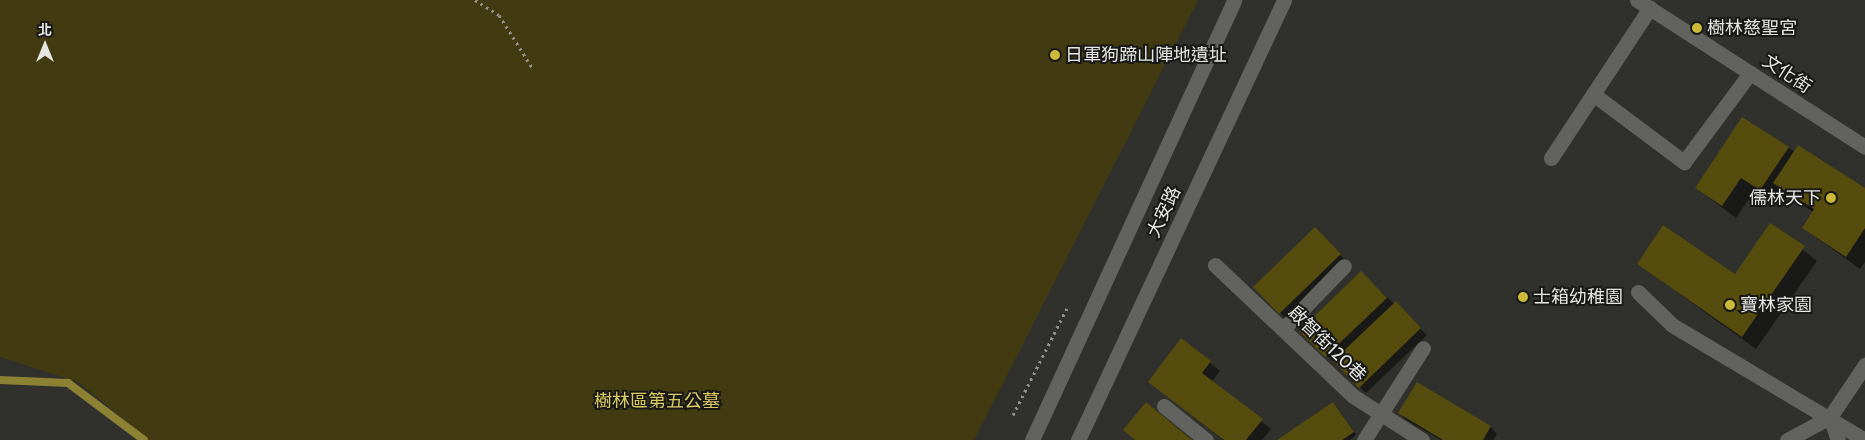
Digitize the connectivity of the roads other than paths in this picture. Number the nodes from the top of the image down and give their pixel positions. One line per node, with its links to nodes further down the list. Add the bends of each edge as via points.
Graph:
1 (1234, 0): 17 (street, 大安路)
2 (1284, 0): 18 (street, 大安路)
3 (1644, 4): 4 (street, 文化街); 5 (street)
4 (1750, 73): 5 (street, via 1684,162); 6 (street, 文化街)
5 (1593, 94): 7 (street)
6 (1865, 147)
7 (1551, 158)
8 (1215, 265): 11 (street, 啟智街120巷)
9 (1344, 266): 11 (street)
10 (1638, 292): 16 (street, via 1672,325)
11 (1284, 328): 15 (street, 啟智街120巷, via 1353,396)
12 (1423, 348): 15 (street)
13 (1865, 365): 16 (street)
14 (1164, 406): 19 (street)
15 (1382, 414): 20 (street); 21 (street, 啟智街120巷)
16 (1830, 417): 22 (street); 23 (street); 24 (street)
17 (1032, 440)
18 (1078, 440)
19 (1206, 440)
20 (1364, 440)
21 (1422, 440)
22 (1787, 440)
23 (1838, 440)
24 (1865, 440)

